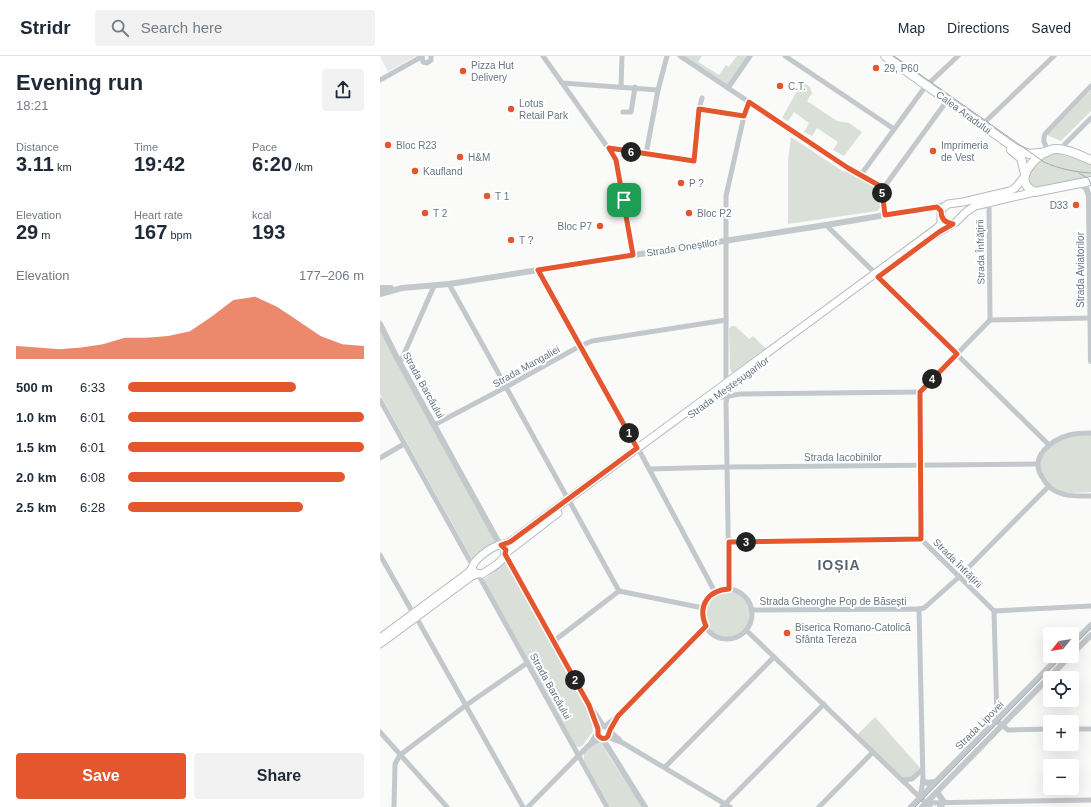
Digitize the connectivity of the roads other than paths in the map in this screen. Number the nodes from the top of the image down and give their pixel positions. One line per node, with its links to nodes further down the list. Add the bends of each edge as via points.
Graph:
1 (422, 56): 14 (street); 15 (street)
2 (437, 56): 13 (street)
3 (543, 56): 17 (street)
4 (622, 56): 20 (street)
5 (667, 56): 23 (street)
6 (680, 56): 22 (street)
7 (750, 56): 22 (street)
8 (785, 56): 32 (street)
9 (880, 56): 18 (main road, Calea Aradului)
10 (885, 56): 18 (main road, Calea Aradului)
11 (958, 56): 18 (street)
12 (1054, 56): 31 (street)
13 (431, 58): 14 (street)
14 (424, 63): 15 (street)
15 (411, 64): 16 (street)
16 (380, 80)
17 (562, 83): 20 (street); 33 (street)
18 (926, 86): 26 (main road, Calea Aradului); 31 (main road, Calea Aradului); 32 (street)
19 (1091, 86): 35 (street, via 1045,134 1044,142)
20 (621, 87): 21 (street)
21 (635, 88): 23 (street); 28 (street, via 632,112)
22 (728, 88): 25 (street)
23 (658, 90): 36 (street)
24 (702, 98): 27 (street)
25 (749, 102): 29 (street); 39 (street)
26 (946, 102): 31 (main road, Calea Aradului); 42 (street)
27 (699, 109): 29 (street); 36 (street, via 694,161)
28 (623, 112)
29 (744, 116): 51 (street, via 726,196)
30 (1090, 119): 34 (street, via 1064,145)
31 (982, 126): 35 (main road, Calea Aradului, via 1023,152 1032,154); 38 (main road, Calea Aradului, via 1017,154 1022,161)
32 (894, 129): 39 (street)
33 (609, 148): 36 (street); 52 (street, via 616,160)
34 (1064, 150): 35 (main road, Calea Aradului); 37 (main road, Calea Aradului)
35 (1048, 151): 38 (main road, via 1034,161)
36 (646, 154)
37 (1091, 160)
38 (1025, 175): 43 (main road, Calea Aradului, via 1027,186); 45 (main road, via 1011,191)
39 (860, 176): 42 (street, via 880,186)
40 (1091, 181): 41 (main road)
41 (1078, 183): 43 (main road); 60 (street, Strada Aviatorilor, via 1086,188 1089,196)
42 (882, 190): 47 (street)
43 (1035, 192): 44 (main road)
44 (989, 203): 48 (main road, via 972,207); 62 (street, Strada Înfrățirii)
45 (955, 204): 46 (main road, via 948,204); 48 (main road, via 961,211)
46 (941, 210): 47 (street, Strada Oneștilor); 49 (main road, via 947,222); 54 (main road, Strada Meșteșugarilor, via 941,224)
47 (885, 215): 50 (street, Strada Oneștilor)
48 (961, 217): 49 (main road)
49 (953, 224): 54 (main road, Strada Meșteșugarilor)
50 (826, 225): 51 (street, Strada Oneștilor); 54 (street)
51 (726, 240): 52 (street, Strada Oneștilor); 61 (street)
52 (633, 255): 53 (street, Strada Oneștilor)
53 (538, 270): 55 (street, Strada Oneștilor); 64 (street)
54 (876, 275): 65 (street); 68 (main road, Strada Meșteșugarilor)
55 (449, 284): 56 (street, Strada Oneștilor); 69 (street)
56 (434, 286): 58 (street, Strada Oneștilor); 67 (street)
57 (380, 288): 58 (street, Strada Oneștilor)
58 (402, 288): 59 (street, Strada Oneștilor)
59 (380, 294)
60 (1091, 318): 62 (street); 66 (street, Strada Aviatorilor)
61 (726, 320): 64 (street, Strada Mangaliei, via 592,341); 68 (street)
62 (990, 320): 65 (street)
63 (380, 324): 67 (street, Strada Barcăului)
64 (580, 346): 69 (street, Strada Mangaliei); 81 (street)
65 (957, 354): 70 (street); 80 (street)
66 (1091, 361)
67 (400, 363): 77 (street, Strada Barcăului)
68 (728, 384): 71 (street); 72 (street); 74 (main road, Strada Meșteșugarilor); 81 (main road, Strada Meșteșugarilor)
69 (506, 387): 77 (street, Strada Mangaliei); 89 (street)
70 (920, 392): 71 (street); 84 (street, Strada Înfrățirii)
71 (740, 394): 72 (street)
72 (728, 396): 73 (street); 76 (street)
73 (720, 398): 74 (street); 76 (street)
74 (711, 399): 81 (main road, Strada Meșteșugarilor)
75 (380, 400): 79 (street, Strada Barcăului)
76 (726, 403): 85 (street)
77 (434, 425): 92 (street, Strada Barcăului)
78 (1091, 433): 80 (street, via 1067,436)
79 (404, 444): 82 (street); 95 (street, Strada Barcăului)
80 (1049, 445): 83 (street)
81 (638, 450): 86 (street); 89 (main road, Strada Meșteșugarilor)
82 (380, 458)
83 (1037, 464): 84 (street, Strada Iacobinilor); 87 (street, via 1040,474)
84 (920, 466): 85 (street, Strada Iacobinilor); 90 (street, Strada Înfrățirii)
85 (726, 467): 86 (street, Strada Iacobinilor); 91 (street)
86 (649, 469): 99 (street)
87 (1049, 486): 88 (street, via 1066,495); 96 (street)
88 (1091, 496)
89 (570, 501): 92 (main road, Strada Meșteșugarilor, via 510,542); 94 (main road, Strada Meșteșugarilor); 98 (street)
90 (921, 539): 91 (street); 96 (street, Strada Înfrățirii)
91 (729, 542): 97 (street)
92 (499, 544): 94 (main road, via 506,550); 95 (main road, Strada Meșteșugarilor)
93 (380, 555): 105 (street)
94 (506, 557): 95 (main road, Strada Meșteșugarilor, via 484,573); 112 (street)
95 (475, 570): 105 (main road, via 472,576); 116 (street, Strada Barcăului)
96 (959, 577): 103 (street); 104 (street, Strada Înfrățirii)
97 (729, 589): 99 (street); 102 (street, via 741,593)
98 (619, 591): 101 (street); 112 (street)
99 (715, 592): 101 (street, via 709,596)
100 (1091, 606): 104 (street)
101 (703, 608): 107 (street)
102 (752, 610): 103 (street, Strada Gheorghe Pop de Băsești); 108 (street)
103 (919, 610): 132 (street, Strada Gheorghe Pop de Băsești)
104 (994, 611): 121 (street)
105 (414, 615): 111 (main road); 113 (main road); 120 (street)
106 (1091, 625): 110 (street)
107 (706, 626): 108 (street, via 710,632 724,638 732,638); 127 (street)
108 (746, 630): 115 (street)
109 (1091, 635): 114 (street, Strada Lipovei)
110 (1079, 637)
111 (380, 638)
112 (554, 641): 127 (street)
113 (380, 644)
114 (1079, 647)
115 (774, 656): 119 (street); 131 (street)
116 (527, 662): 120 (street); 130 (street, Strada Barcăului)
117 (1053, 663): 121 (street, Strada Lipovei)
118 (1063, 663): 122 (street, Strada Lipovei)
119 (824, 704): 128 (street); 140 (street)
120 (465, 706): 129 (street); 144 (street)
121 (997, 721): 122 (street); 135 (street, Strada Lipovei)
122 (1002, 726): 123 (street, via 1008,730); 136 (street, Strada Lipovei)
123 (1043, 729)
124 (1079, 729): 125 (street)
125 (1091, 729)
126 (380, 732): 129 (street)
127 (604, 733): 130 (street); 131 (street); 147 (street, via 613,757)
128 (873, 752): 133 (street); 148 (street)
129 (400, 755): 142 (street, via 395,764); 143 (street)
130 (579, 756): 145 (street); 146 (street, Strada Barcăului)
131 (665, 767): 140 (street)
132 (922, 770): 133 (street, via 912,779); 134 (street, Strada Gheorghe Pop de Băsești)
133 (902, 780): 137 (street)
134 (923, 781): 135 (street, via 927,784); 137 (street, Strada Gheorghe Pop de Băsești)
135 (937, 782): 137 (street, Strada Lipovei)
136 (937, 792): 139 (street); 141 (street, Strada Lipovei)
137 (920, 798): 141 (street); 149 (street, Strada Lipovei)
138 (1091, 800): 139 (street)
139 (944, 802): 141 (street); 150 (street)
140 (726, 806)
141 (926, 806)
142 (394, 807)
143 (448, 807)
144 (523, 807)
145 (528, 807)
146 (607, 807)
147 (645, 807)
148 (819, 807)
149 (911, 807)
150 (940, 807)

